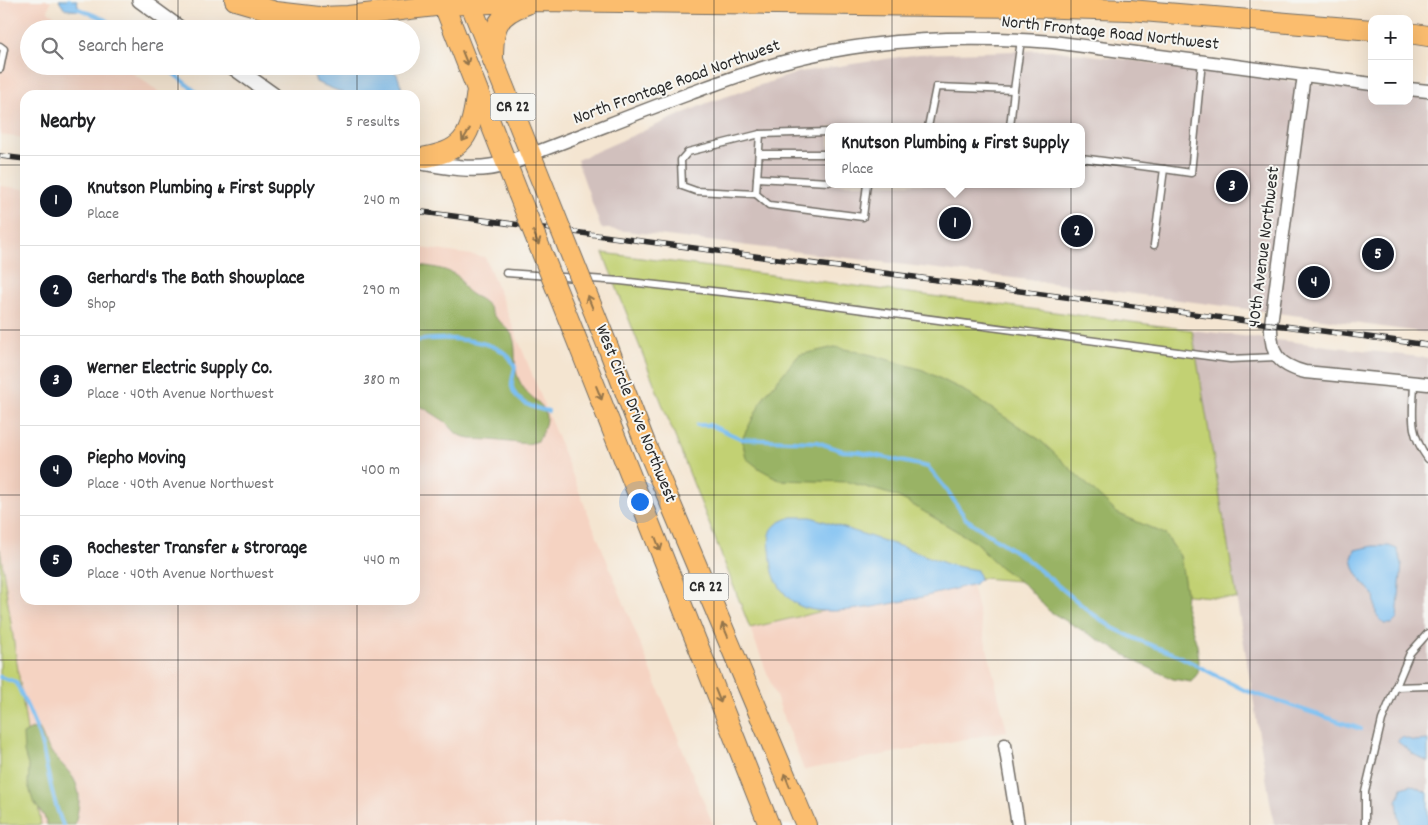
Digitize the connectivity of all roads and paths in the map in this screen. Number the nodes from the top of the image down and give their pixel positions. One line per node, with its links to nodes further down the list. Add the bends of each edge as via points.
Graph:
1 (140, 0): 7 (street)
2 (235, 0): 5 (main road, via 276,12 319,17)
3 (1155, 0): 8 (main road)
4 (536, 1): 6 (main road); 9 (main road, via 1091,9); 12 (main road, via 513,9 501,18 495,34)
5 (443, 2): 6 (main road); 18 (main road, West Circle Drive Northwest / CR 22, one-way to 18)
6 (469, 2): 12 (main road, West Circle Drive Northwest / CR 22)
7 (168, 20)
8 (1368, 28)
9 (1368, 29)
10 (1021, 40): 13 (street, North Frontage Road Northwest, via 1086,45); 21 (lane); 27 (street, North Frontage Road Northwest, via 897,42 798,58 741,75)
11 (1, 48): 14 (lane)
12 (494, 60): 27 (main road, West Circle Drive Northwest / CR 22)
13 (1202, 61): 16 (street, North Frontage Road Northwest); 34 (lane, via 1191,173)
14 (0, 69)
15 (245, 75): 20 (street)
16 (1304, 75): 17 (street, North Frontage Road Northwest); 41 (street, 40th Avenue Northwest, via 1271,324 1271,340)
17 (1368, 83)
18 (477, 88): 30 (main road, one-way to 30, via 473,120 465,139 450,151); 33 (main road, West Circle Drive Northwest / CR 22)
19 (1413, 89): 22 (street)
20 (266, 90)
21 (1014, 90): 23 (lane, via 936,86); 24 (lane)
22 (1428, 91)
23 (929, 123)
24 (1010, 123)
25 (825, 132): 26 (lane)
26 (760, 134): 28 (lane); 38 (lane, via 688,152 681,160 682,186 696,191)
27 (532, 154): 33 (street); 50 (main road, West Circle Drive Northwest / CR 22, one-way to 27, bridge, via 645,443)
28 (759, 154): 29 (lane); 35 (lane)
29 (825, 154)
30 (420, 159)
31 (1085, 159): 34 (lane)
32 (420, 161): 33 (street, via 466,168)
33 (507, 163): 49 (main road, West Circle Drive Northwest / CR 22, one-way to 49, bridge)
34 (1164, 170): 39 (lane)
35 (757, 178): 36 (lane); 38 (lane)
36 (825, 182)
37 (867, 188): 38 (lane, via 863,217 769,205)
38 (756, 194)
39 (1154, 245)
40 (506, 273): 41 (lane, via 767,297 1230,360)
41 (1277, 357): 42 (street, via 1294,369 1305,372)
42 (1414, 383): 43 (street); 44 (lane, via 1412,428)
43 (1428, 384)
44 (1428, 459)
45 (1428, 633): 47 (lane, via 1410,653)
46 (1428, 686): 47 (lane)
47 (1395, 688): 52 (lane, via 1374,749 1365,792)
48 (1005, 745): 51 (street)
49 (769, 825)
50 (806, 825)
51 (1018, 825)
52 (1364, 825)

